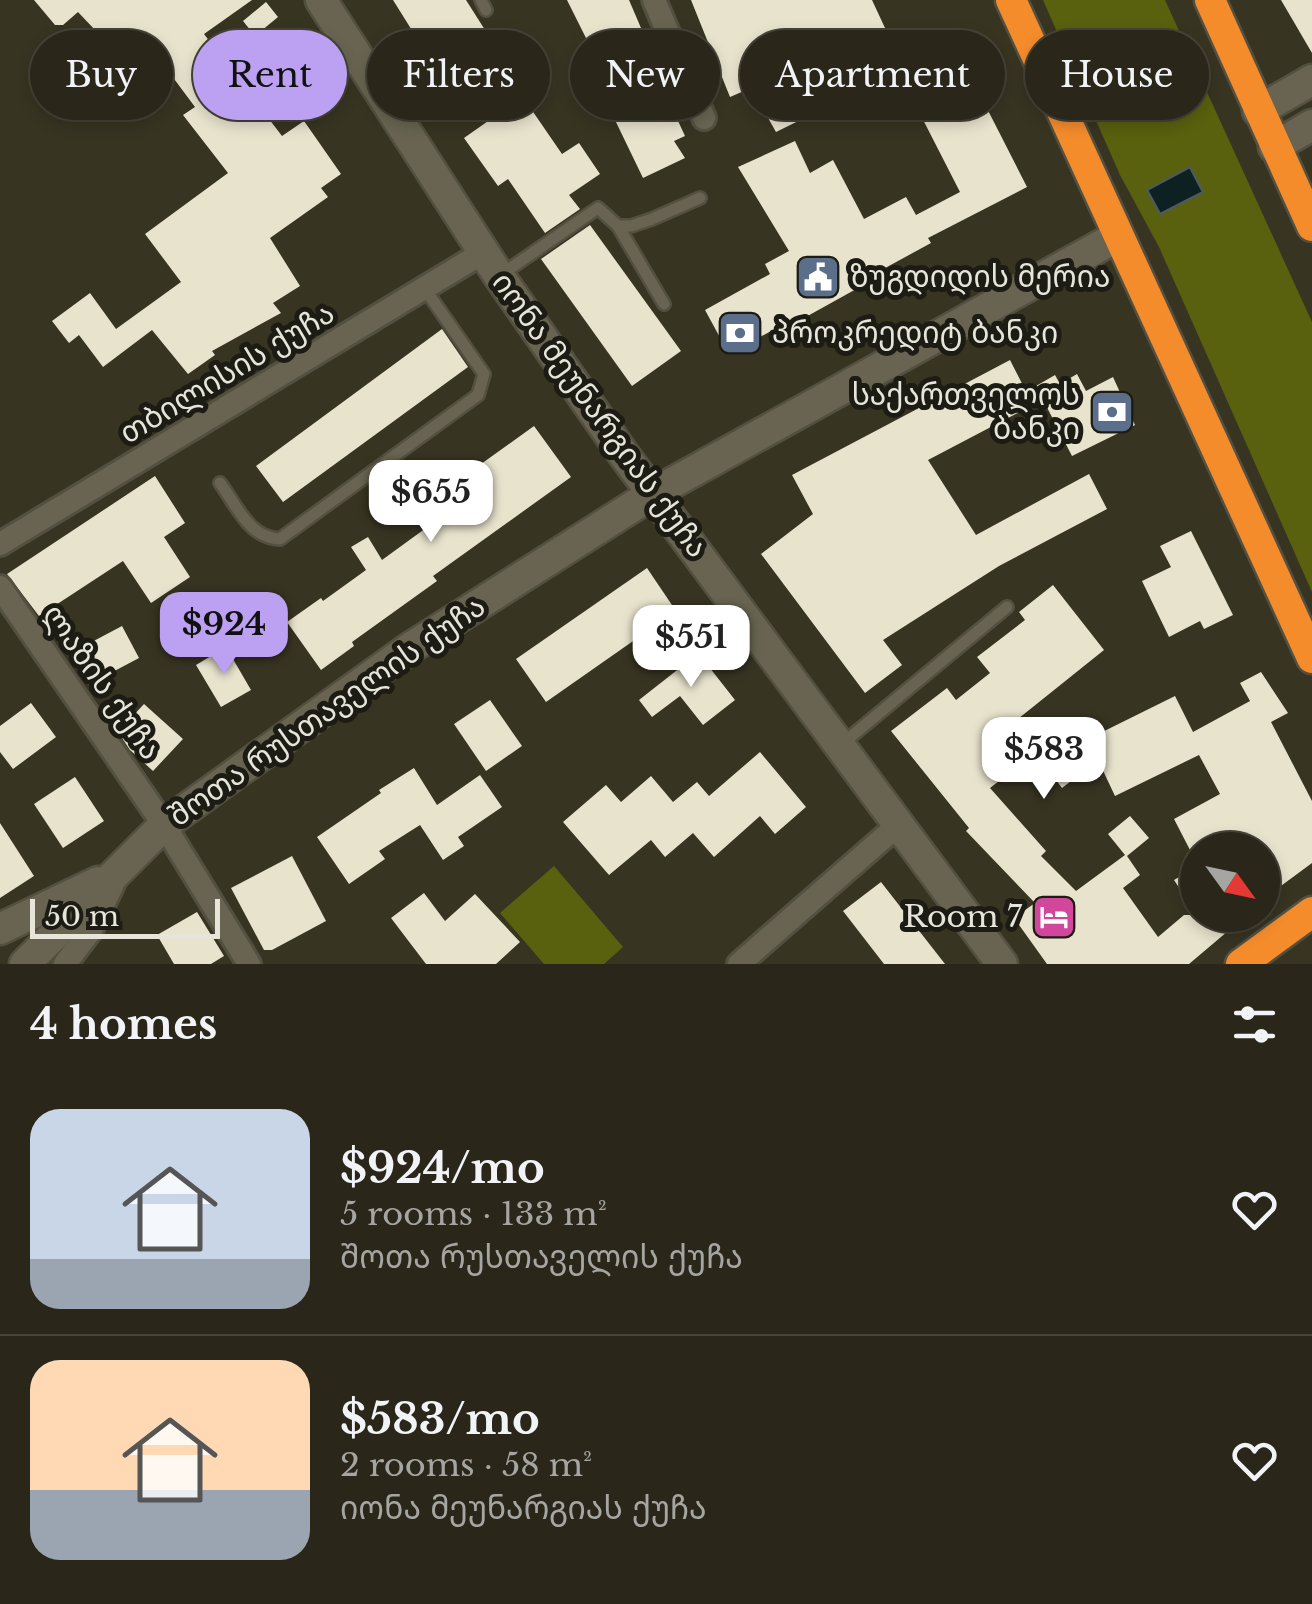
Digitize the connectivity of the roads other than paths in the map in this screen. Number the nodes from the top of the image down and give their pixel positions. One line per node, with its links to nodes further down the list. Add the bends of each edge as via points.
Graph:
1 (322, 0): 14 (main road, იონა მეუნარგიას ქუჩა)
2 (654, 0): 5 (street)
3 (1010, 0): 13 (highway)
4 (1210, 0): 7 (highway)
5 (667, 30)
6 (1312, 80): 7 (main road)
7 (1258, 112): 9 (highway)
8 (1312, 124): 9 (main road)
9 (1274, 146): 12 (highway)
10 (700, 198): 11 (lane)
11 (618, 226): 14 (lane, via 598,208); 16 (lane)
12 (1312, 226)
13 (1118, 236): 18 (main road, შოთა რუსთაველის ქუჩა); 22 (highway)
14 (492, 264): 15 (street, თბილისის ქუჩა); 18 (main road, იონა მეუნარგიას ქუჩა)
15 (425, 289): 17 (lane, via 484,374 478,395 280,539 254,532); 19 (street, თბილისის ქუჩა)
16 (664, 304)
17 (220, 483)
18 (654, 493): 23 (main road, იონა მეუნარგიას ქუჩა); 24 (main road, შოთა რუსთაველის ქუჩა, via 410,648)
19 (0, 544)
20 (0, 587): 24 (street, ლაზის ქუჩა)
21 (1007, 607): 23 (lane)
22 (1312, 658)
23 (839, 746): 25 (main road, იონა მეუნარგიას ქუჩა)
24 (164, 825): 26 (main road, შოთა რუსთაველის ქუჩა); 31 (street, ლაზის ქუჩა)
25 (897, 826): 32 (street); 33 (main road, იონა მეუნარგიას ქუჩა)
26 (118, 872): 28 (main road, შოთა რუსთაველის ქუჩა); 29 (main road, შოთა რუსთაველის ქუჩა); 30 (street, via 91,930)
27 (1312, 912): 34 (highway)
28 (0, 929)
29 (25, 964)
30 (65, 964)
31 (249, 964)
32 (739, 964)
33 (1002, 964)
34 (1241, 964)

